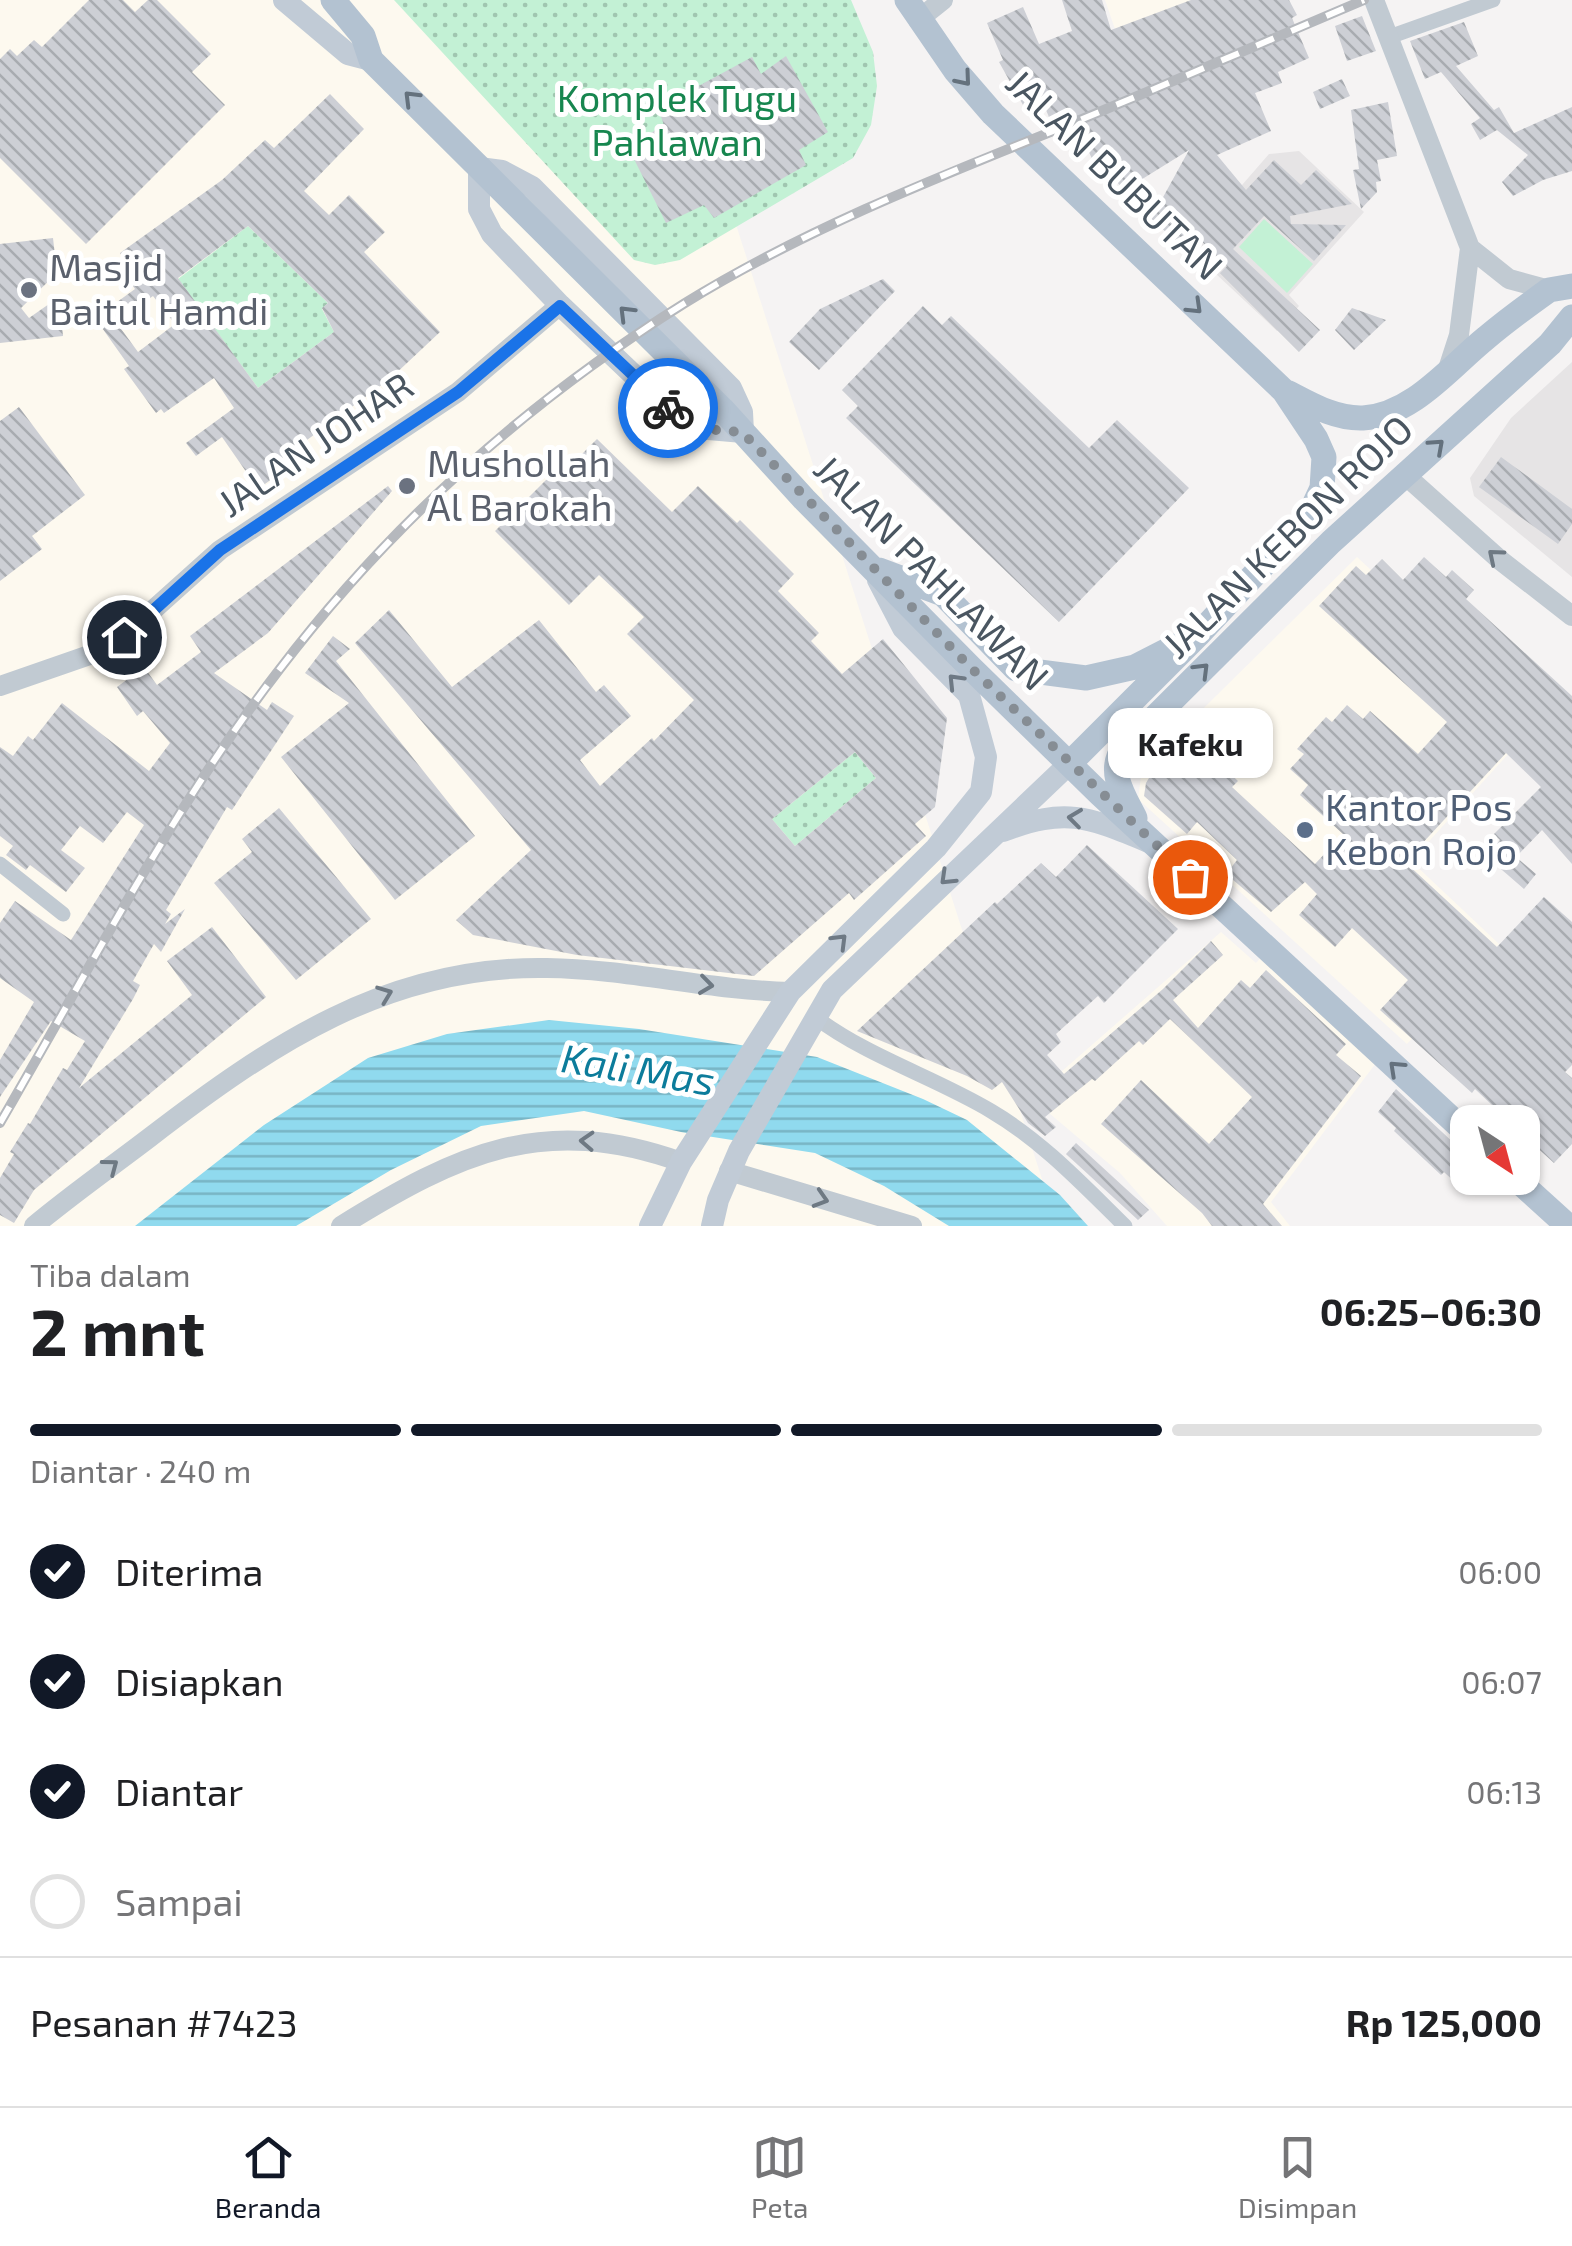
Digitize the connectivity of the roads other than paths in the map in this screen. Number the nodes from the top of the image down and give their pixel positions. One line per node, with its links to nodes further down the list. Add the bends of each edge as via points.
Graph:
1 (284, 0): 8 (main road, via 348,54)
2 (334, 0): 8 (main road, JALAN PAHLAWAN, via 363,36)
3 (942, 0): 6 (street)
4 (1374, 0): 7 (street)
5 (1492, 0): 7 (street)
6 (913, 10): 15 (main road, JALAN BUBUTAN, one-way to 15, via 993,114)
7 (1388, 38): 10 (street)
8 (372, 60): 9 (main road, JALAN PAHLAWAN, one-way to 8)
9 (479, 168): 12 (main road, via 485,224); 16 (main road, JALAN PAHLAWAN, one-way to 9)
10 (1470, 248): 11 (street, via 1509,279); 14 (street, via 1460,335)
11 (1560, 288): 14 (main road, JALAN KEBON ROJO)
12 (560, 306): 16 (main road, via 682,421); 21 (street, JALAN JOHAR, via 458,392 220,550 124,637)
13 (1572, 317): 17 (main road, JALAN KEBON ROJO, one-way to 13)
14 (1447, 372): 15 (main road, JALAN KEBON ROJO, via 1404,406 1362,418)
15 (1284, 391): 20 (main road, JALAN KEBON ROJO, via 1324,457 1322,488 1309,516)
16 (742, 432): 18 (main road, JALAN PAHLAWAN)
17 (1405, 475): 19 (street, one-way to 17); 24 (main road, JALAN KEBON ROJO, one-way to 17, via 1116,776 1122,748)
18 (872, 568): 20 (main road, via 943,594 1016,669 1086,678 1136,667); 22 (main road, JALAN PAHLAWAN); 27 (main road, one-way to 18, via 936,848 981,792 986,776 984,742 969,696 904,628)
19 (1572, 616)
20 (1198, 635): 22 (main road, JALAN KEBON ROJO)
21 (0, 686)
22 (1069, 764): 23 (main road, JALAN KEBON ROJO); 24 (main road, JALAN PAHLAWAN)
23 (992, 836): 24 (main road, one-way to 23, via 1064,816); 28 (main road, JALAN KEBON ROJO, one-way to 28, via 832,990)
24 (1150, 838): 29 (main road, JALAN PAHLAWAN, one-way to 24)
25 (0, 864): 26 (street)
26 (63, 914)
27 (790, 992): 31 (main road); 33 (street, one-way to 27, via 220,1084 310,1028 394,990 454,975 547,968)
28 (811, 1023): 30 (main road, JALAN KEBON ROJO); 38 (street, via 994,1113 1054,1158)
29 (1450, 1117)
30 (734, 1161): 36 (main road, JALAN KEBON ROJO); 37 (street, one-way to 37)
31 (681, 1162): 34 (street, one-way to 34, via 620,1143 588,1141 481,1152 406,1186); 35 (main road)
32 (1534, 1195): 39 (main road)
33 (34, 1226)
34 (342, 1226)
35 (650, 1226)
36 (712, 1226)
37 (910, 1226)
38 (1125, 1226)
39 (1568, 1226)

